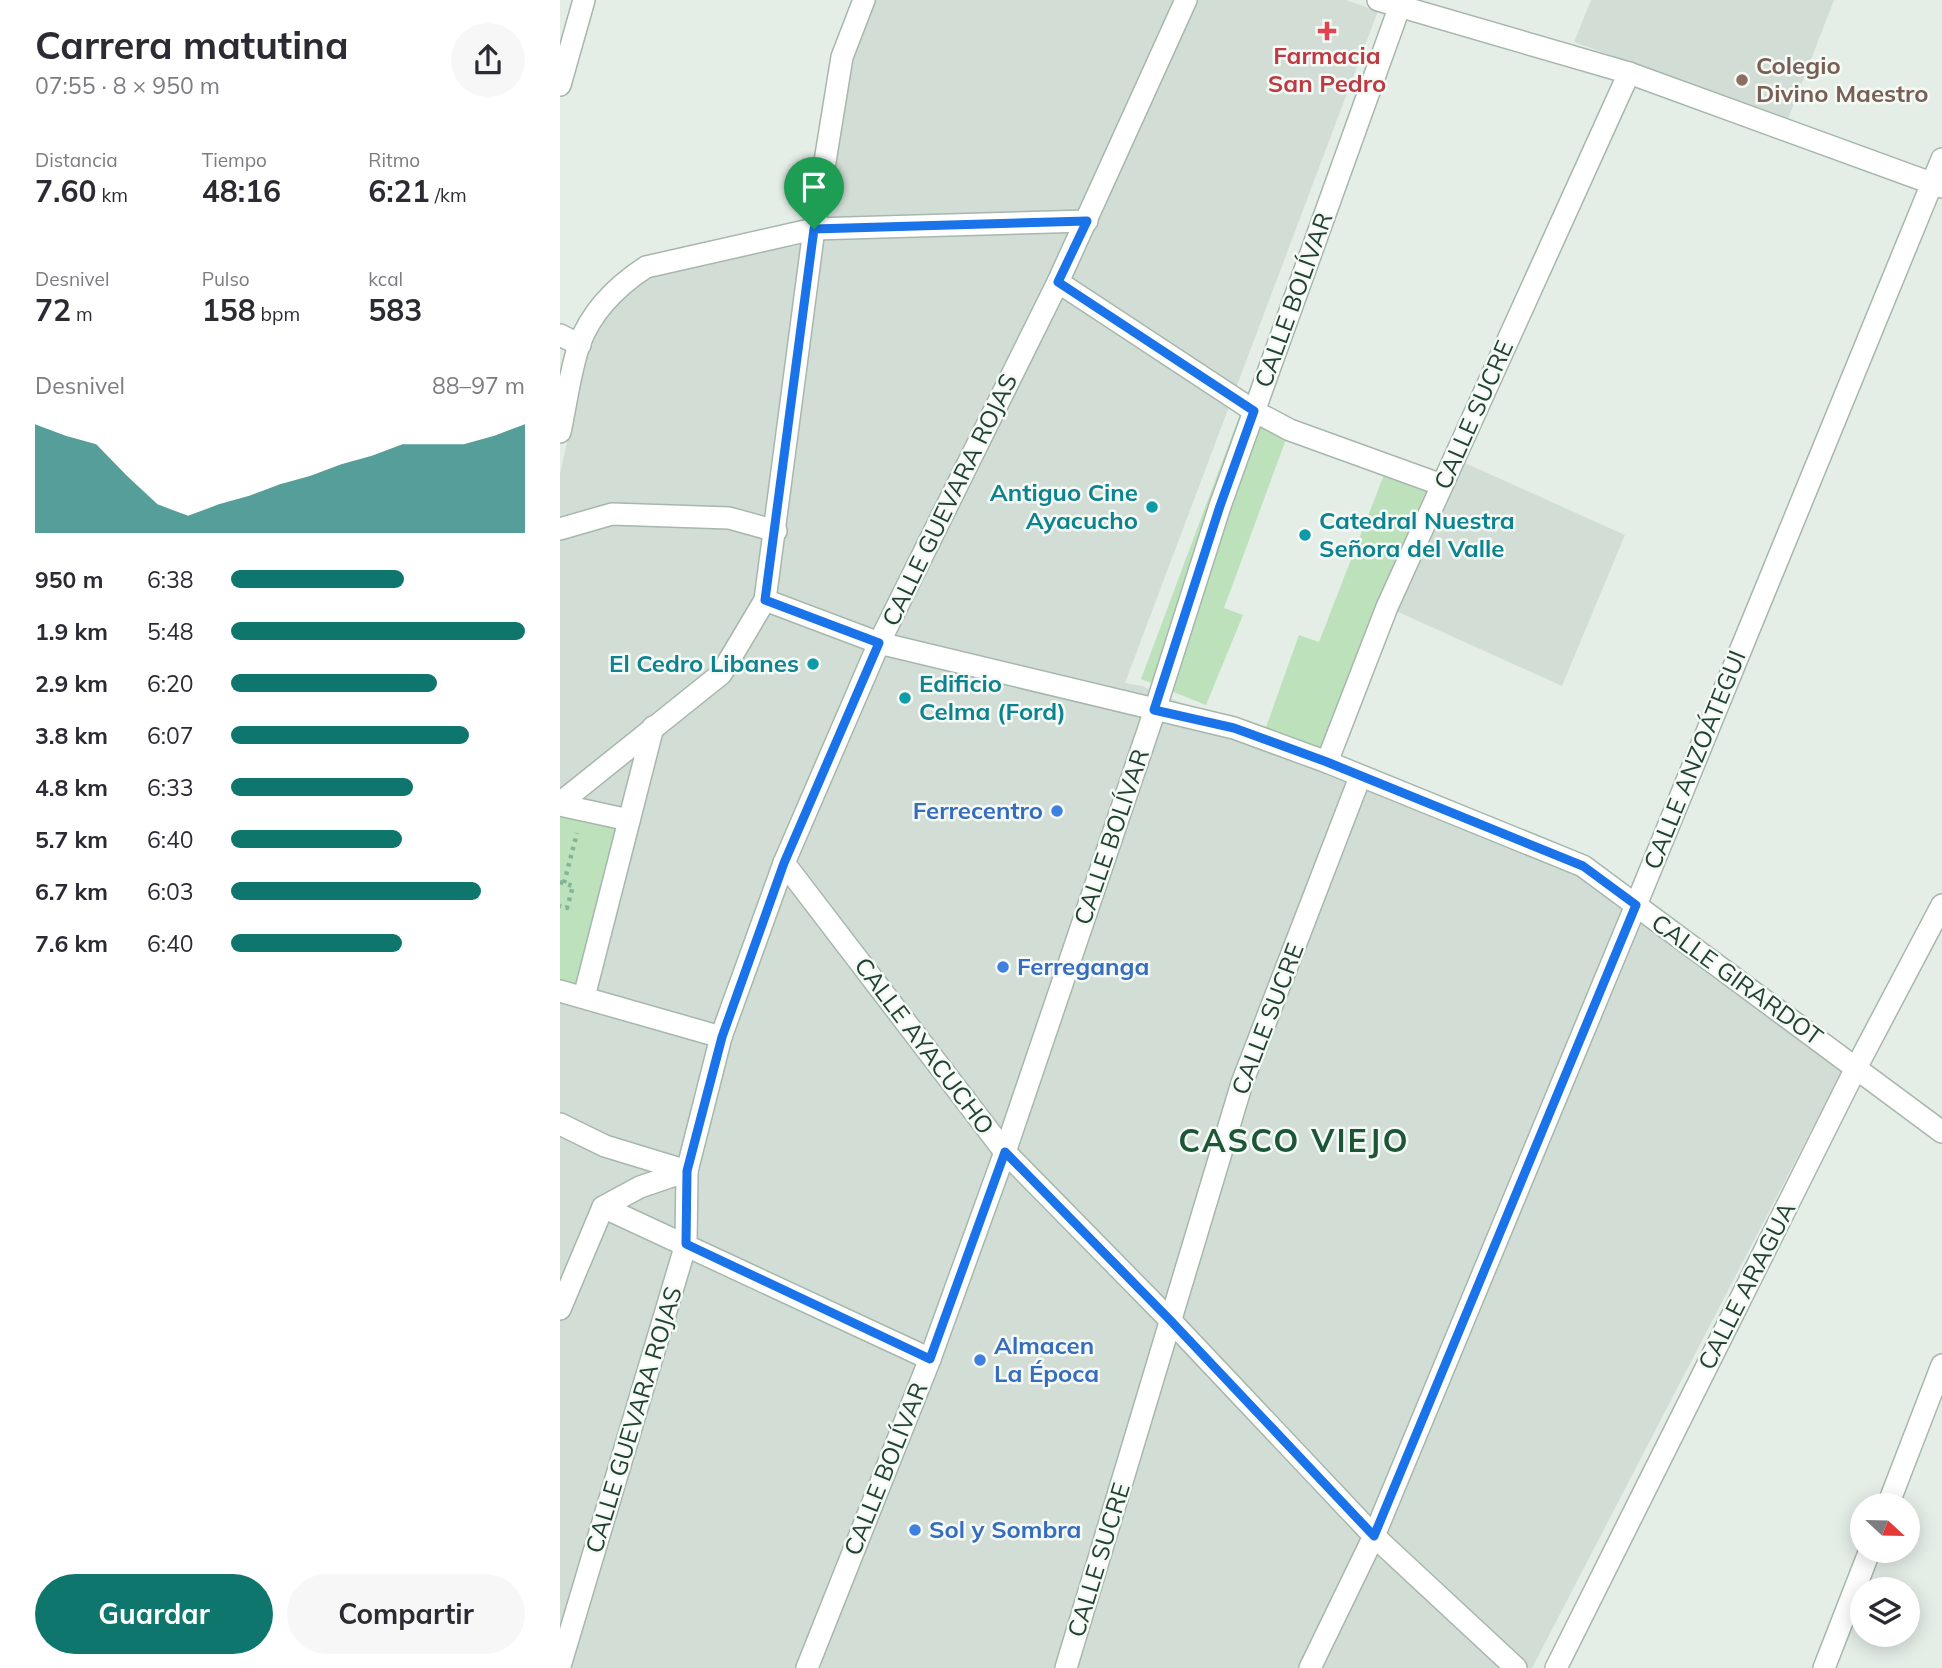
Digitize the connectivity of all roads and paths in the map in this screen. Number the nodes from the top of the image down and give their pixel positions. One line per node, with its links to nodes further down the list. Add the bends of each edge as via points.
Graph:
1 (584, 0): 7 (street)
2 (864, 0): 11 (street, via 842,57)
3 (1186, 0): 10 (street, CALLE GUEVARA ROJAS)
4 (1378, 0): 5 (street)
5 (1401, 4): 6 (street); 15 (street, CALLE BOLÍVAR)
6 (1629, 73): 9 (street); 17 (street, CALLE SUCRE)
7 (560, 85)
8 (1942, 159): 9 (street, CALLE ANZOÁTEGUI)
9 (1937, 186): 31 (street, CALLE ANZOÁTEGUI)
10 (1087, 221): 11 (street); 12 (street, CALLE GUEVARA ROJAS)
11 (814, 229): 14 (street, via 646,267 623,282 602,305); 19 (street)
12 (1058, 282): 15 (street); 21 (street, CALLE GUEVARA ROJAS)
13 (560, 335): 14 (street)
14 (579, 345): 16 (street)
15 (1254, 411): 17 (street, via 1290,430); 22 (street, CALLE BOLÍVAR)
16 (560, 432)
17 (1442, 485): 24 (street, CALLE SUCRE, via 1387,607)
18 (560, 529): 19 (street, via 612,514 729,518)
19 (776, 531): 20 (street)
20 (765, 600): 21 (street, CALLE GIRARDOT); 23 (street, via 721,674)
21 (879, 643): 22 (street, CALLE GIRARDOT); 29 (street, CALLE GUEVARA ROJAS)
22 (1154, 710): 24 (street, CALLE GIRARDOT, via 1234,728); 40 (street, CALLE BOLÍVAR)
23 (653, 727): 26 (street); 28 (street)
24 (1327, 762): 25 (street, CALLE GIRARDOT)
25 (1360, 776): 31 (street, CALLE GIRARDOT, via 1583,866); 45 (street, CALLE SUCRE, via 1242,1083)
26 (560, 804): 27 (street)
27 (582, 810): 28 (street); 30 (path)
28 (629, 820): 35 (street)
29 (784, 863): 36 (street, CALLE GUEVARA ROJAS); 40 (street, CALLE AYACUCHO)
30 (562, 883): 33 (path, via 573,886 567,908)
31 (1636, 905): 37 (street, CALLE GIRARDOT); 49 (street, CALLE ANZOÁTEGUI)
32 (1942, 905): 37 (street, CALLE ARAGUA)
33 (560, 906)
34 (560, 991): 35 (street)
35 (584, 997): 36 (street)
36 (722, 1037): 41 (street, CALLE GUEVARA ROJAS)
37 (1856, 1068): 39 (street, CALLE GIRARDOT); 56 (street, CALLE ARAGUA)
38 (560, 1124): 41 (street, via 605,1146)
39 (1942, 1132)
40 (1005, 1152): 45 (street, CALLE AYACUCHO); 46 (street, CALLE BOLÍVAR)
41 (687, 1171): 42 (street, via 640,1187); 43 (street, CALLE GUEVARA ROJAS)
42 (603, 1207): 43 (street); 44 (street)
43 (686, 1244): 46 (street); 51 (street, CALLE GUEVARA ROJAS)
44 (560, 1309)
45 (1170, 1320): 49 (street, CALLE AYACUCHO); 53 (street, CALLE SUCRE)
46 (930, 1359): 52 (street, CALLE BOLÍVAR)
47 (1942, 1365): 48 (street)
48 (1893, 1493)
49 (1374, 1536): 54 (street, CALLE ANZOÁTEGUI); 55 (street, CALLE AYACUCHO)
50 (1865, 1563): 57 (street)
51 (560, 1666)
52 (807, 1668)
53 (1066, 1668)
54 (1310, 1668)
55 (1516, 1668)
56 (1556, 1668)
57 (1824, 1668)

